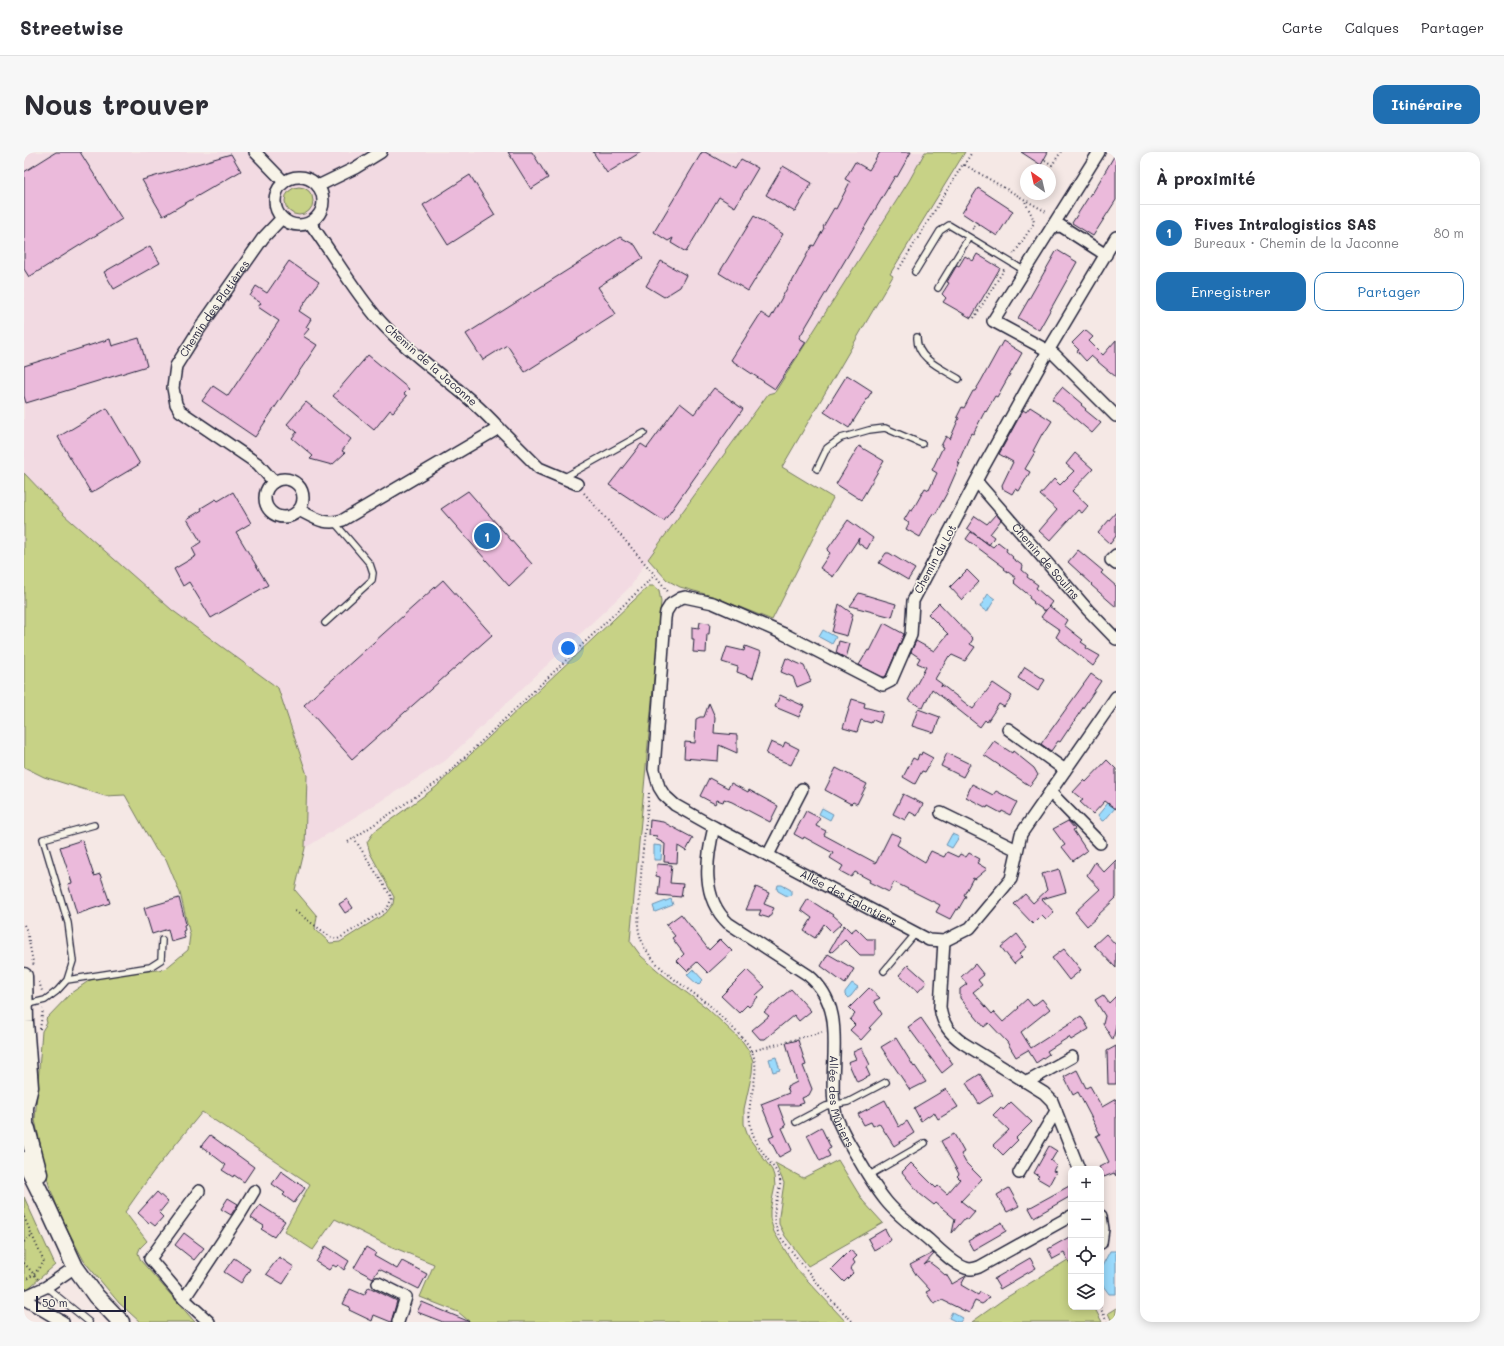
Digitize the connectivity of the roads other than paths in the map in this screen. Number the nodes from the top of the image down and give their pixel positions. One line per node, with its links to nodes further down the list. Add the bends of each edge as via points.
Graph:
1 (255, 152): 4 (street)
2 (381, 152): 5 (street)
3 (1098, 152): 8 (street)
4 (284, 182): 5 (street, via 298,176 313,180); 6 (street, via 276,192 275,198 277,210)
5 (318, 186): 7 (street, via 323,198 321,210)
6 (282, 218): 7 (street, via 292,224); 24 (street, Chemin des Platières, via 263,238 198,331 176,366 172,388 180,411 258,464)
7 (310, 223): 19 (street, Chemin de la Jaconne, via 379,320 410,350 482,410)
8 (1052, 227): 11 (street, via 1061,226); 12 (street)
9 (969, 237): 12 (lane); 13 (lane, via 949,225 940,231); 14 (lane)
10 (1115, 241): 11 (street, Chemin du Lot)
11 (1106, 254): 16 (street, Chemin du Lot)
12 (1025, 271): 16 (street, via 994,321)
13 (915, 272)
14 (938, 288)
15 (917, 337): 17 (lane, via 921,354)
16 (1048, 351): 18 (street); 25 (street, Chemin du Lot)
17 (959, 379)
18 (1116, 416)
19 (499, 428): 23 (street, Chemin de la Jaconne, via 539,468); 28 (street)
20 (644, 433): 23 (lane)
21 (922, 444): 22 (lane, via 885,428 869,430 841,438 827,448)
22 (817, 469)
23 (563, 478): 26 (street, Chemin de la Jaconne)
24 (274, 482): 27 (street, via 279,479 291,480 301,487 304,499); 27 (street, via 269,486 265,499 270,511 288,517)
25 (977, 482): 31 (street, Chemin du Lot, via 913,601 911,635 892,681 883,685 784,634 713,603 685,597); 33 (street, Chemin de Soulins)
26 (577, 484)
27 (299, 510): 28 (street, via 327,523)
28 (336, 523): 32 (lane, via 364,556 373,573 372,580)
29 (1116, 555): 30 (street, via 1111,560)
30 (1116, 564)
31 (675, 601): 41 (street, Allée des Églantiers, via 665,618 654,769 659,787 669,800)
32 (325, 623)
33 (1116, 639)
34 (1116, 697): 36 (street)
35 (1008, 729): 36 (street)
36 (1065, 770): 38 (street)
37 (802, 789): 44 (street)
38 (1050, 792): 42 (street); 43 (street, via 1021,834)
39 (941, 813): 43 (street)
40 (94, 825): 50 (lane, via 43,839 68,923 73,961)
41 (714, 827): 44 (street, Allée des Églantiers); 56 (street, Allée des Mûriers, via 708,884 710,896 718,912 735,928 814,980 830,1005 834,1031 832,1092)
42 (1100, 843)
43 (1017, 850): 47 (street, via 1011,879 970,928)
44 (768, 855): 45 (street, Allée des Églantiers)
45 (916, 933): 47 (street, Allée des Églantiers, via 929,940); 48 (lane)
46 (162, 940): 50 (lane, via 161,960 150,967)
47 (944, 940): 55 (street, via 940,1007 944,1024 962,1043)
48 (884, 971)
49 (24, 976): 51 (street)
50 (67, 980): 51 (lane, via 44,1000)
51 (25, 1005): 52 (street)
52 (25, 1025): 59 (street, via 30,1087)
53 (1072, 1057): 55 (street)
54 (886, 1082): 56 (lane, via 848,1102)
55 (1027, 1082): 57 (street, via 1044,1093 1052,1101)
56 (835, 1105): 58 (lane, via 826,1106); 64 (street, Allée des Mûriers, via 836,1116)
57 (1056, 1111): 62 (street); 63 (street)
58 (796, 1122)
59 (25, 1131): 67 (street)
60 (925, 1144): 64 (lane)
61 (24, 1160): 67 (street)
62 (1078, 1166)
63 (1019, 1173)
64 (868, 1176): 68 (street, Allée des Mûriers, via 896,1212 957,1264 970,1269 979,1267)
65 (199, 1191): 73 (street, via 150,1259)
66 (254, 1191): 73 (street)
67 (47, 1206): 69 (street)
68 (1068, 1218)
69 (75, 1267): 71 (street); 76 (street, via 96,1296)
70 (378, 1283): 78 (street, via 406,1297)
71 (46, 1286): 72 (street); 75 (lane)
72 (24, 1298): 74 (street)
73 (184, 1299): 77 (street)
74 (63, 1322)
75 (89, 1322)
76 (121, 1322)
77 (208, 1322)
78 (398, 1322)

